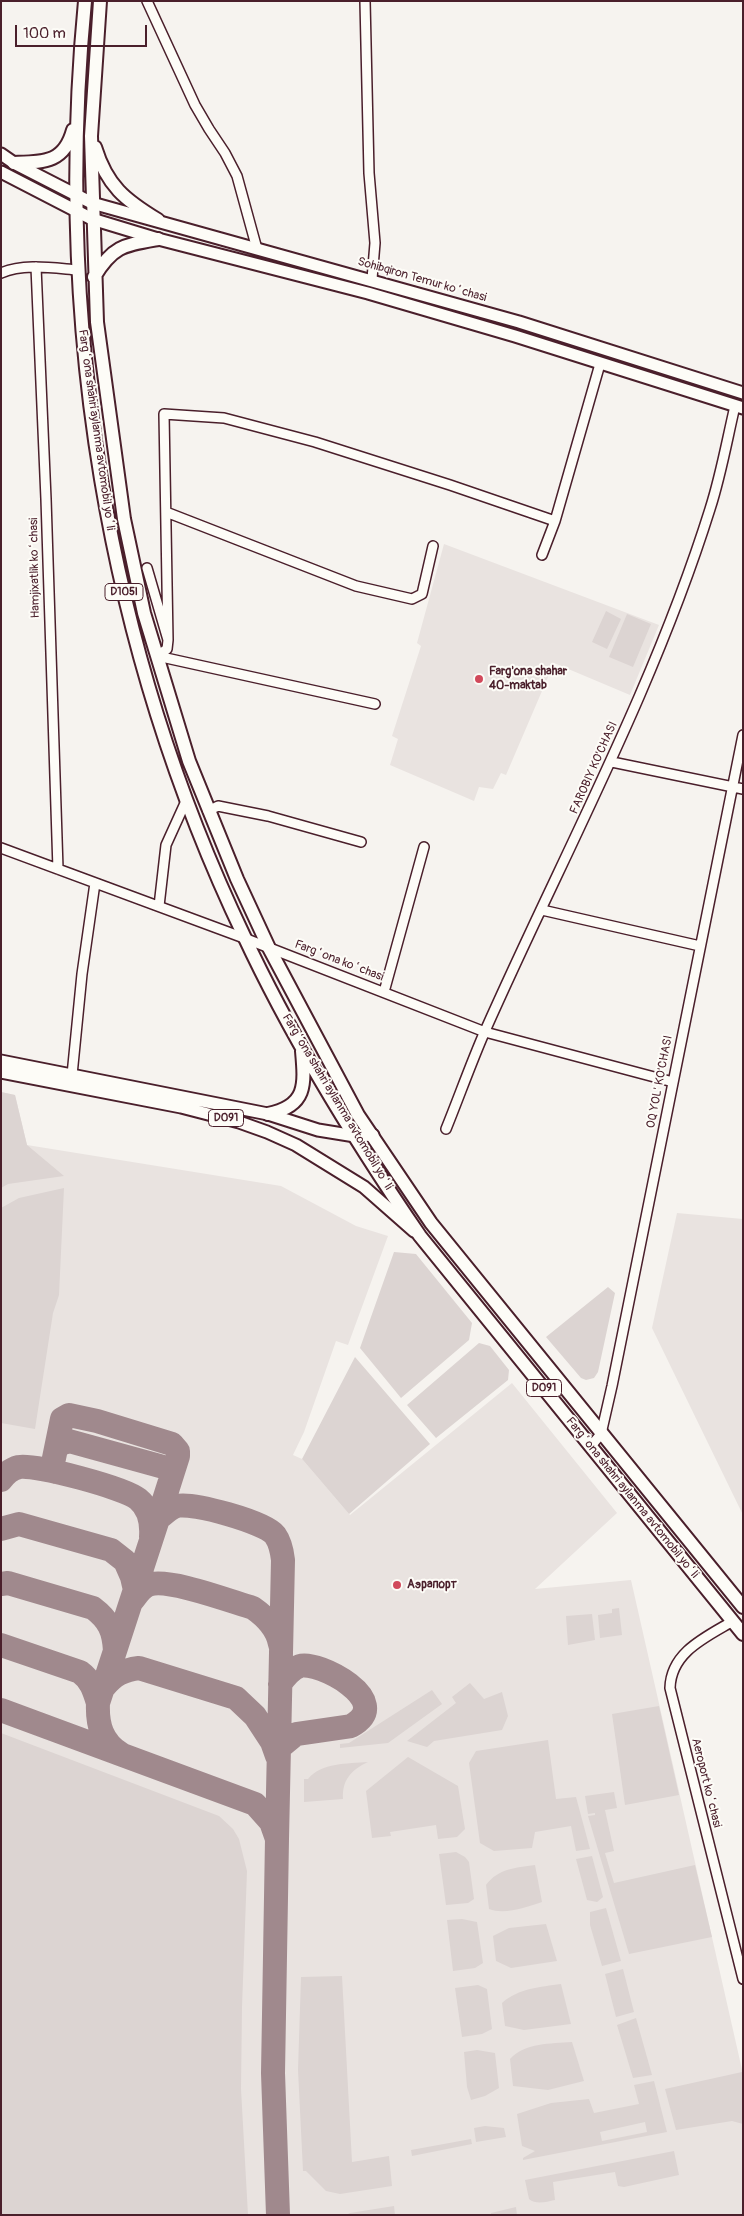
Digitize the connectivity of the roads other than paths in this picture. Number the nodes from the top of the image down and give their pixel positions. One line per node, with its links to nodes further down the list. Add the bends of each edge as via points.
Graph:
1 (85, 1): 5 (highway, Fargʻona shahri aylanma avtomobil yoʻli / D105l)
2 (100, 1): 6 (highway, Fargʻona shahri aylanma avtomobil yoʻli / D105l)
3 (147, 1): 16 (street, via 195,104 236,176)
4 (365, 1): 21 (street, via 369,173 375,243)
5 (77, 113): 8 (highway, via 69,143 56,157); 10 (highway, Fargʻona shahri aylanma avtomobil yoʻli / D105l)
6 (91, 136): 11 (highway, Fargʻona shahri aylanma avtomobil yoʻli / D105l); 14 (highway, via 104,172 113,186 135,206)
7 (1, 154): 8 (main road, Sohibqiron Temur koʻchasi)
8 (14, 163): 10 (main road, Sohibqiron Temur koʻchasi)
9 (1, 172): 12 (main road)
10 (76, 196): 11 (main road, Sohibqiron Temur koʻchasi); 12 (highway, Fargʻona shahri aylanma avtomobil yoʻli / D105l)
11 (92, 203): 13 (highway, Fargʻona shahri aylanma avtomobil yoʻli / D105l); 14 (main road, Sohibqiron Temur koʻchasi)
12 (76, 212): 13 (main road); 18 (highway, Fargʻona shahri aylanma avtomobil yoʻli / D105l)
13 (92, 219): 15 (main road); 20 (highway, Fargʻona shahri aylanma avtomobil yoʻli / D105l)
14 (158, 220): 16 (main road, Sohibqiron Temur koʻchasi)
15 (158, 238): 20 (highway, via 112,252); 22 (main road, via 368,293)
16 (257, 249): 21 (main road, Sohibqiron Temur koʻchasi)
17 (36, 267): 18 (street); 19 (street); 42 (street, Hamjixatlik koʻchasi)
18 (78, 270): 37 (highway, Fargʻona shahri aylanma avtomobil yoʻli / D105l, via 87,372 108,521 142,661)
19 (1, 273)
20 (94, 277): 31 (highway, Fargʻona shahri aylanma avtomobil yoʻli / D105l, via 102,371 124,519 132,565)
21 (372, 279): 23 (main road, Sohibqiron Temur koʻchasi)
22 (600, 364): 24 (main road); 26 (street)
23 (743, 393)
24 (739, 407): 34 (street, FAROBIY KO'CHASI, via 711,508)
25 (166, 512): 26 (street, via 164,414 224,418 315,442); 27 (street, via 356,586 412,599 422,594); 30 (street)
26 (555, 521): 28 (street)
27 (433, 546)
28 (542, 555)
29 (148, 568): 30 (street)
30 (168, 640): 31 (street, via 167,649)
31 (157, 656): 32 (street); 38 (highway, Fargʻona shahri aylanma avtomobil yoʻli / D105l)
32 (375, 704)
33 (743, 735): 35 (street, OQ YOL' KO'CHASI)
34 (612, 762): 35 (street); 45 (street, FAROBIY KO'CHASI)
35 (732, 787): 36 (street); 47 (street, OQ YOL' KO'CHASI)
36 (743, 789)
37 (186, 801): 44 (street, via 166,845); 46 (highway, Fargʻona shahri aylanma avtomobil yoʻli / D105l)
38 (208, 811): 39 (street, via 218,806 268,816); 48 (highway, Fargʻona shahri aylanma avtomobil yoʻli / D105l)
39 (361, 842)
40 (424, 847): 49 (street)
41 (1, 848): 42 (street, Fargʻona koʻchasi)
42 (58, 869): 43 (street, Fargʻona koʻchasi)
43 (95, 883): 44 (street, Fargʻona koʻchasi); 54 (street)
44 (159, 906): 46 (street, Fargʻona koʻchasi)
45 (542, 910): 47 (street); 50 (street, FAROBIY KO'CHASI)
46 (244, 938): 48 (street, Fargʻona koʻchasi); 51 (highway, Fargʻona shahri aylanma avtomobil yoʻli / D105l)
47 (700, 946): 55 (street, OQ YOL' KO'CHASI)
48 (269, 948): 49 (street, Fargʻona koʻchasi); 58 (highway, Fargʻona shahri aylanma avtomobil yoʻli / D105l, via 358,1115)
49 (384, 992): 50 (street, Fargʻona koʻchasi)
50 (485, 1032): 55 (street, Fargʻona koʻchasi); 57 (street, FAROBIY KO'CHASI)
51 (301, 1046): 56 (highway, via 304,1071 298,1100 282,1111); 59 (highway, Fargʻona shahri aylanma avtomobil yoʻli / D105l)
52 (1, 1061): 54 (main road, D091)
53 (1, 1072): 60 (main road, D091, via 181,1107 268,1132 296,1145 364,1187)
54 (72, 1075): 56 (main road, D091)
55 (673, 1082): 61 (street, OQ YOL' KO'CHASI)
56 (268, 1114): 59 (main road, D091, via 318,1130)
57 (446, 1129)
58 (373, 1135): 59 (main road, D091); 61 (highway, Fargʻona shahri aylanma avtomobil yoʻli / D091, via 431,1223)
59 (355, 1136): 60 (highway, Fargʻona shahri aylanma avtomobil yoʻli / D091)
60 (420, 1236): 62 (highway, Fargʻona shahri aylanma avtomobil yoʻli / D091)
61 (601, 1434): 62 (street); 63 (highway, Fargʻona shahri aylanma avtomobil yoʻli / D091)
62 (591, 1446): 64 (highway, Fargʻona shahri aylanma avtomobil yoʻli / D091)
63 (743, 1607)
64 (733, 1621): 65 (highway, Fargʻona shahri aylanma avtomobil yoʻli / D091); 66 (street, Aeroport koʻchasi, via 685,1652 674,1666 670,1688)
65 (743, 1634)
66 (743, 1979)

